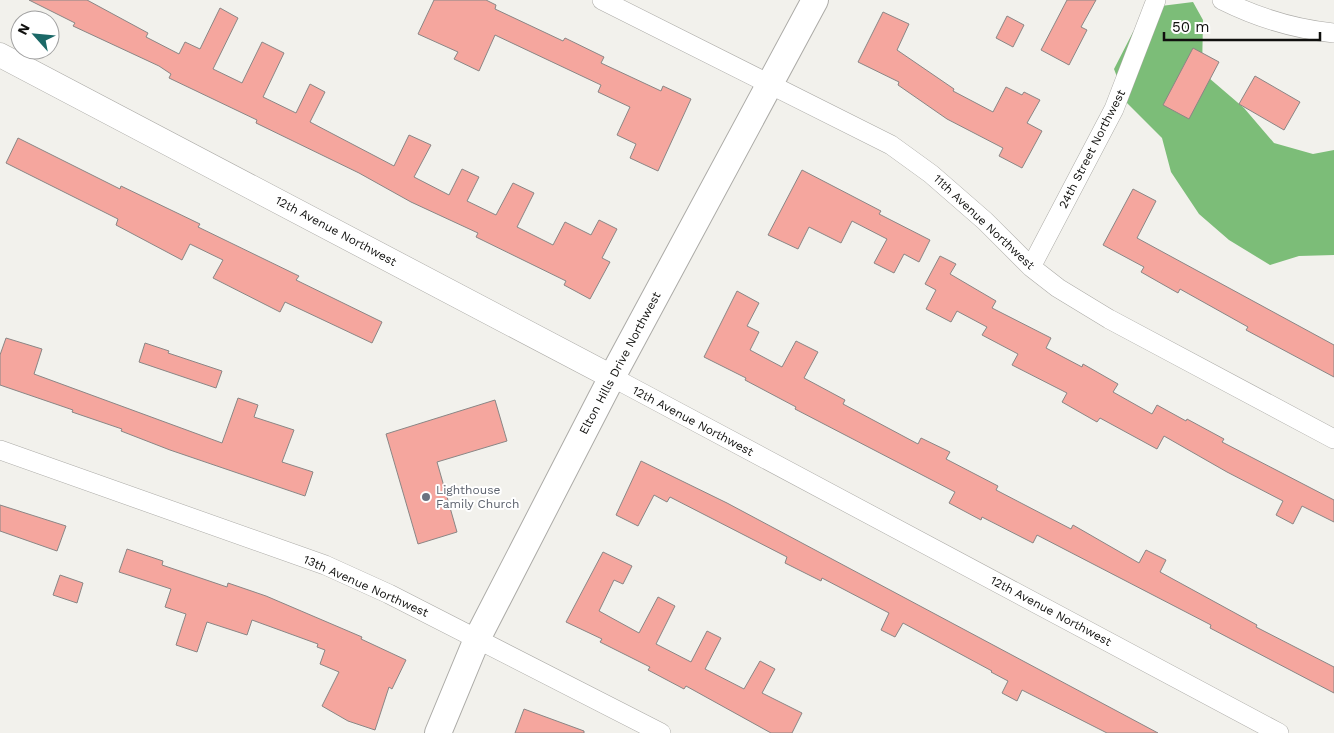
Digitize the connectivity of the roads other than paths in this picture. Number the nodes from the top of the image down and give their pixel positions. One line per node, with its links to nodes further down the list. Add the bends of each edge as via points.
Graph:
1 (602, 0): 7 (street, 11th Avenue Northwest)
2 (815, 0): 7 (main road, Elton Hills Drive Northwest)
3 (1156, 0): 8 (street, 24th Street Northwest, via 1114,109)
4 (1222, 0): 5 (street, via 1278,23)
5 (1334, 33)
6 (0, 55): 9 (street, 12th Avenue Northwest)
7 (772, 83): 8 (street, 11th Avenue Northwest, via 878,137 916,162 985,220); 9 (main road, Elton Hills Drive Northwest)
8 (1031, 267): 10 (street, 11th Avenue Northwest, via 1109,319)
9 (612, 377): 12 (main road, Elton Hills Drive Northwest); 15 (street, 12th Avenue Northwest)
10 (1334, 439)
11 (0, 450): 12 (street, 13th Avenue Northwest, via 325,565)
12 (477, 639): 13 (main road, Elton Hills Drive Northwest); 14 (street, 13th Avenue Northwest)
13 (438, 733)
14 (661, 733)
15 (1279, 733)

